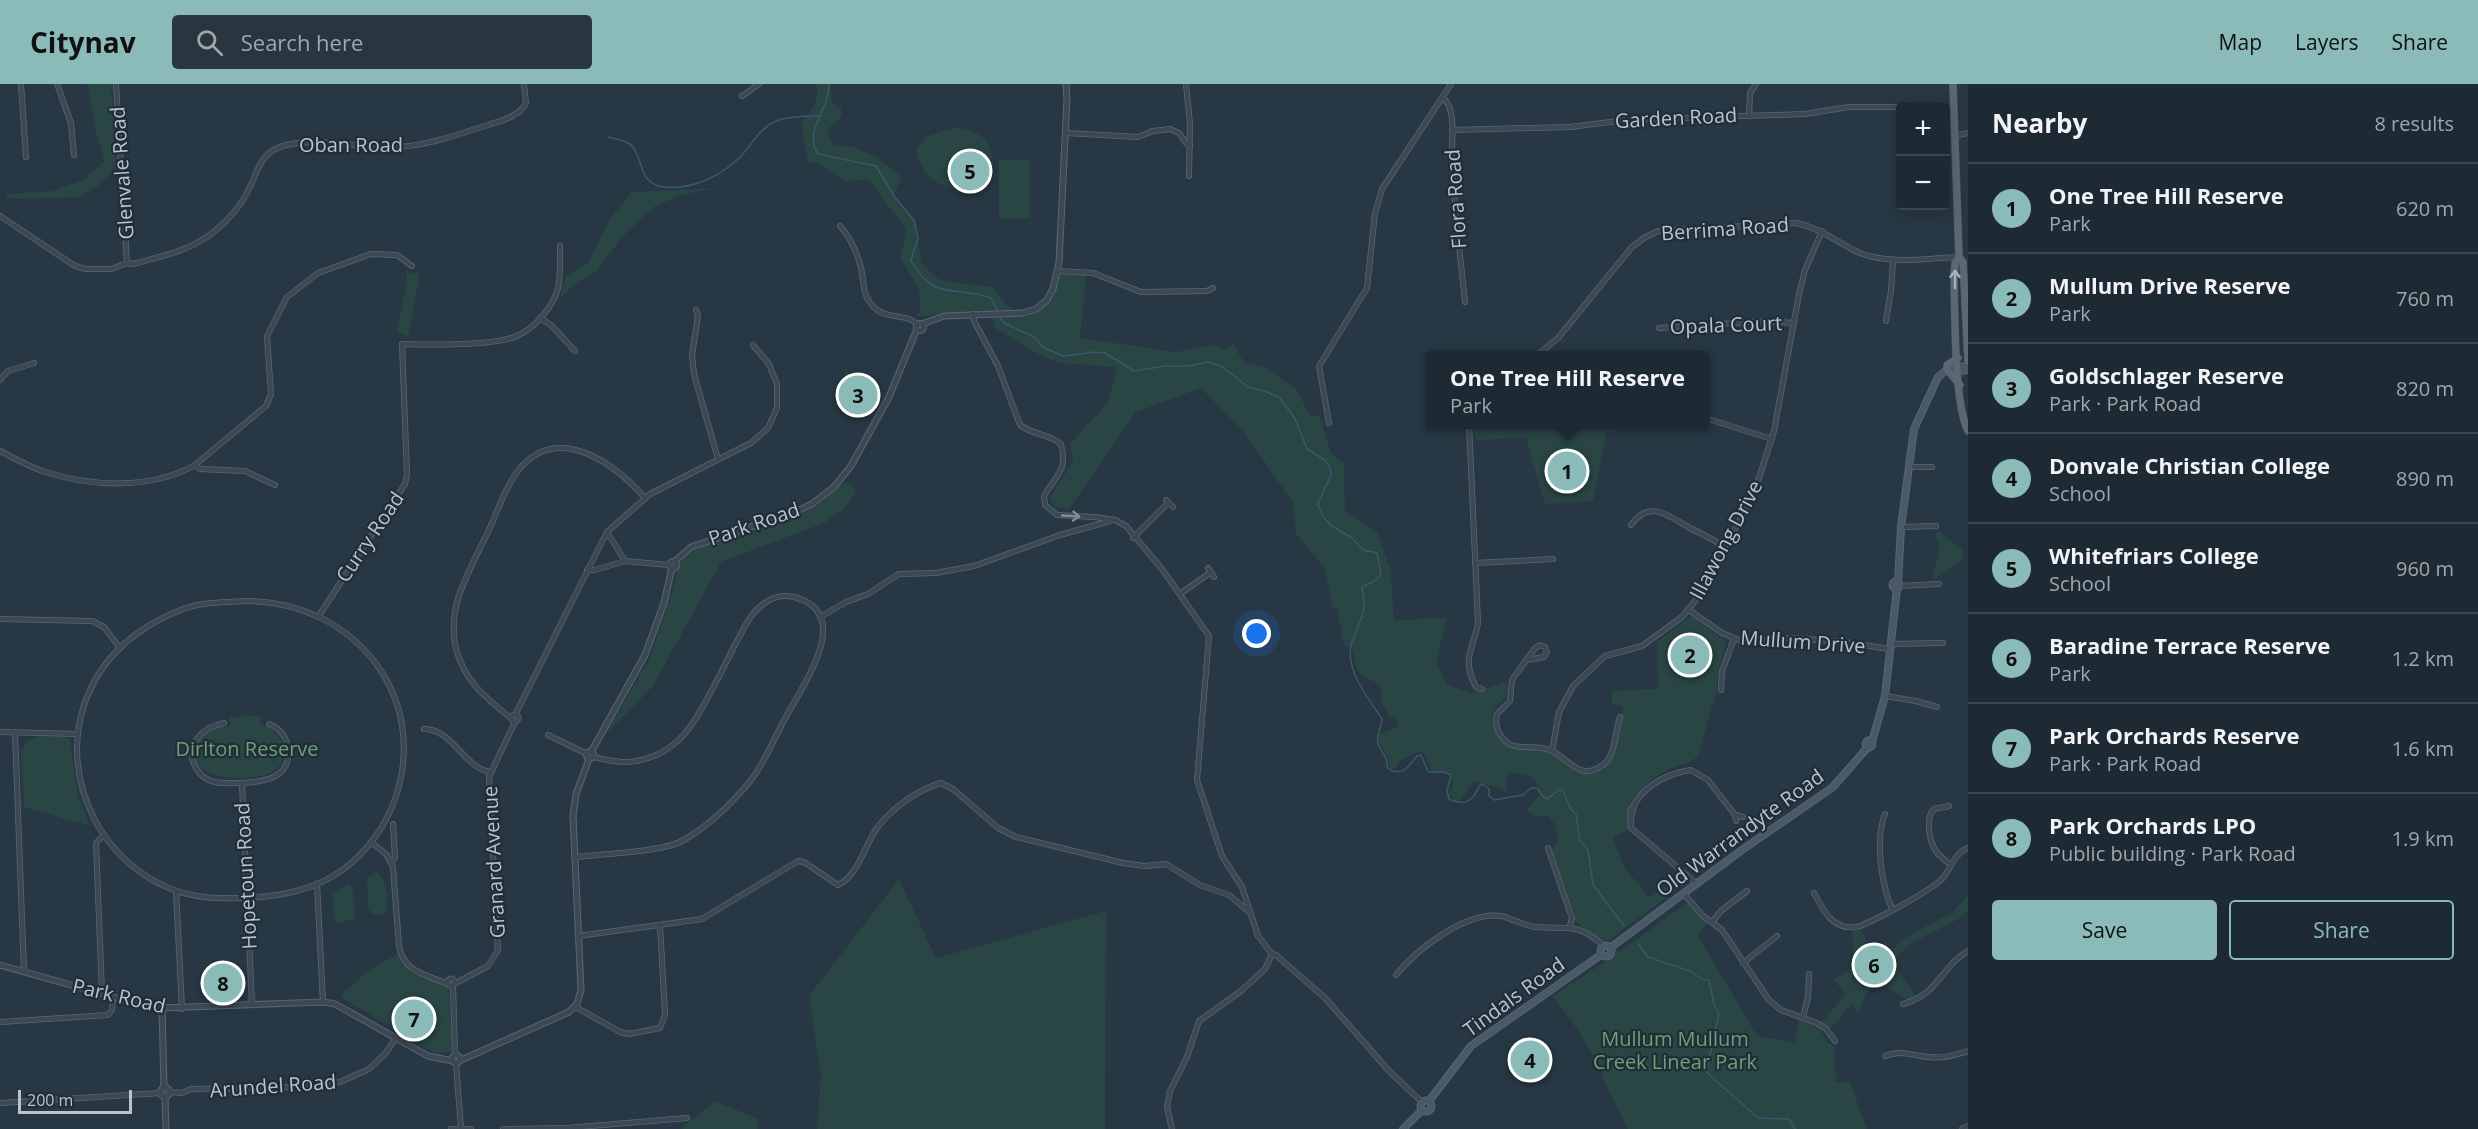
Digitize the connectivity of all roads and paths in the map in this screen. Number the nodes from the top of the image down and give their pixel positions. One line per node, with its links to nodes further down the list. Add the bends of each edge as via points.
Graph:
1 (21, 84): 25 (street)
2 (57, 84): 24 (street, via 71,123)
3 (117, 84): 33 (street, Glenvale Road)
4 (524, 84): 33 (street, Oban Road, via 526,103 519,112 423,144 361,147 325,142 286,145 268,152 248,192 217,230 197,244 171,254)
5 (759, 84): 11 (street)
6 (1066, 84): 20 (street)
7 (1186, 84): 23 (street)
8 (1451, 84): 12 (street)
9 (1756, 84): 18 (street, via 1750,93)
10 (1953, 84): 13 (main road)
11 (742, 96)
12 (1443, 98): 19 (street, Flora Road, via 1448,104); 59 (street, via 1382,189 1375,213 1367,288 1320,362)
13 (1954, 98): 14 (street); 17 (main road)
14 (1948, 102)
15 (1896, 107): 18 (street, Garden Road)
16 (1950, 109): 17 (street)
17 (1954, 111): 22 (main road)
18 (1749, 115): 19 (street, Garden Road)
19 (1452, 130): 37 (street, Flora Road, via 1457,236)
20 (1066, 133): 23 (street, via 1138,136 1170,129); 35 (street)
21 (1968, 133): 22 (street)
22 (1955, 136): 31 (main road)
23 (1190, 146): 26 (street)
24 (74, 155)
25 (26, 157)
26 (1189, 176)
27 (0, 216): 33 (street, Oban Road, via 75,266 101,270)
28 (840, 226): 45 (street, via 859,260 870,303 889,317 909,319)
29 (1821, 231): 32 (street, Berrima Road, via 1861,253); 44 (street, Illawong Drive, via 1802,280); 49 (street, Berrima Road, via 1787,223 1652,234 1631,248 1558,338)
30 (560, 246): 42 (street, via 558,288)
31 (1959, 257): 32 (street, Berrima Road); 38 (main road, via 1963,262); 39 (main road, one-way to 31, via 1954,262)
32 (1893, 260): 43 (street)
33 (127, 263)
34 (412, 266): 65 (street, via 397,255 371,254 318,273 287,297 267,336 272,393 266,406)
35 (1057, 271): 36 (street, via 1093,273 1141,292); 41 (street, via 1047,300 1030,311)
36 (1213, 288)
37 (1465, 302)
38 (1966, 304): 39 (main road); 52 (main road)
39 (1955, 305): 50 (main road)
40 (696, 310): 64 (street, via 694,375)
41 (973, 314): 45 (street, via 944,316); 71 (street, one-way to 71, via 1020,425 1061,444 1064,462 1060,475 1044,496 1045,505 1057,515)
42 (540, 318): 48 (street); 90 (street, Curry Road, via 524,332 506,340 402,344 405,484)
43 (1886, 321)
44 (1794, 323): 46 (street, Opala Court, via 1765,321); 62 (street, Illawong Drive)
45 (919, 326): 83 (street, Park Road, via 889,397 851,466 834,487 795,512 699,543 683,552)
46 (1659, 328)
47 (753, 345): 64 (street, via 775,378 777,408 764,433)
48 (575, 351)
49 (1542, 351)
50 (1958, 358): 53 (main road); 55 (main road, via 1947,365)
51 (34, 363): 56 (street, via 8,371)
52 (1968, 363): 53 (main road)
53 (1958, 369): 54 (main road); 55 (main road); 57 (main road)
54 (1968, 370)
55 (1946, 372): 57 (main road); 66 (main road, via 1936,381 1917,420)
56 (0, 380)
57 (1960, 385): 61 (main road)
58 (1710, 420): 62 (street)
59 (1329, 423)
60 (1469, 429): 82 (street)
61 (1968, 431)
62 (1772, 440): 79 (street, Illawong Drive, via 1751,498)
63 (0, 451): 65 (street, via 52,474 135,484 174,476)
64 (718, 459): 69 (street)
65 (195, 465): 68 (street, via 200,469 245,471)
66 (1908, 467): 67 (street); 75 (main road)
67 (1932, 467)
68 (275, 485)
69 (645, 498): 77 (street); 103 (street, via 625,476 593,456 570,448 540,453 518,471 459,594 454,621 456,646 464,670 482,696)
70 (1169, 503): 78 (street)
71 (1095, 517): 72 (street); 73 (street)
72 (1115, 520): 73 (street); 78 (street, via 1126,526)
73 (1094, 525): 91 (street, via 974,566 899,574)
74 (1631, 525): 79 (street, via 1639,515 1661,512)
75 (1901, 526): 76 (street); 87 (main road)
76 (1936, 526)
77 (607, 532): 81 (street); 84 (street, Granard Avenue)
78 (1133, 538): 88 (street)
79 (1724, 547): 89 (street, Illawong Drive)
80 (1553, 559): 82 (street)
81 (625, 561): 83 (street); 84 (street)
82 (1475, 563): 98 (street, via 1478,623 1467,665 1475,689)
83 (672, 565): 112 (street, via 664,603 645,655)
84 (588, 568): 103 (street, Granard Avenue)
85 (1211, 573): 88 (street)
86 (1939, 584): 87 (street)
87 (1898, 585): 95 (main road, Old Warrandyte Road)
88 (1180, 594): 136 (street, via 1209,636 1197,780 1222,856 1242,887)
89 (1689, 610): 93 (street, Mullum Drive); 111 (street, Illawong Drive, via 1648,643 1605,656 1581,676 1559,712)
90 (318, 617): 96 (street, via 264,601 202,604 152,624); 122 (street, via 354,640 383,673 399,708 404,744 397,793)
91 (820, 617): 112 (street, via 808,603 797,598 784,595 766,602 751,617 680,739 659,754 639,761 618,762); 125 (street, via 823,637 815,663 754,774 727,806 678,843)
92 (0, 619): 96 (street, via 92,621 104,627)
93 (1734, 639): 95 (street, Mullum Drive, via 1749,642 1791,638); 99 (street, via 1722,671)
94 (1943, 643): 95 (street, Mullum Drive)
95 (1889, 647): 100 (main road, Old Warrandyte Road)
96 (120, 648): 109 (street, via 94,683)
97 (1527, 660): 111 (street, via 1512,680 1510,701 1497,714 1497,729 1505,741 1516,747)
98 (1482, 689)
99 (1721, 690)
100 (1885, 696): 101 (street); 129 (main road, Old Warrandyte Road, via 1868,743 1833,788)
101 (1937, 707)
102 (1613, 717): 111 (street, via 1620,719 1611,754 1597,769 1577,769)
103 (514, 718): 113 (street, Granard Avenue)
104 (224, 723): 114 (street, via 213,725 197,738 192,752 195,765 212,782)
105 (269, 724): 114 (street, via 286,739 286,764 269,780)
106 (424, 729): 113 (street, via 432,729 476,768)
107 (0, 732): 108 (street)
108 (15, 732): 109 (street); 147 (street)
109 (78, 734): 121 (street, via 82,787)
110 (548, 735): 112 (street)
111 (1552, 751)
112 (590, 756): 125 (street, via 573,809)
113 (490, 772): 150 (street, Granard Avenue, via 499,946 488,966)
114 (242, 783): 134 (street, Hopetoun Road)
115 (1949, 806): 127 (street, via 1934,809 1928,819 1932,844)
116 (1885, 814): 135 (street, via 1880,832 1880,860)
117 (1736, 815): 118 (street); 119 (street); 129 (street, via 1708,780 1691,770 1659,781 1635,804 1630,820 1635,833)
118 (1743, 817)
119 (1736, 821)
120 (393, 824): 126 (street, via 395,858)
121 (103, 836): 130 (street, via 132,866); 151 (street, via 96,843)
122 (371, 842): 126 (street); 128 (street, via 340,872)
123 (1548, 848): 139 (street, via 1572,918)
124 (1968, 848): 127 (street)
125 (574, 857): 140 (street)
126 (391, 862): 150 (street, via 400,954 412,969)
127 (1951, 865): 135 (street, via 1930,888)
128 (317, 884): 134 (street, via 284,894); 153 (street)
129 (1697, 884): 133 (main road, Old Warrandyte Road)
130 (176, 891): 134 (street, via 207,897); 158 (street)
131 (1747, 891): 137 (street, via 1722,909)
132 (1814, 893): 135 (street, via 1833,922 1847,928)
133 (1684, 894): 137 (street); 142 (main road, Old Warrandyte Road)
134 (247, 897): 155 (street, Hopetoun Road)
135 (1892, 909)
136 (1249, 912): 138 (street, via 1229,895 1200,885 1166,864 1144,866 1016,837 998,828 953,789 940,783 917,793 890,813 843,883 835,885 798,861 702,919); 144 (street, via 1258,936)
137 (1712, 922): 145 (street, via 1722,930)
138 (660, 925): 140 (street); 156 (street, via 665,1016 660,1028 620,1032)
139 (1570, 926): 142 (street); 149 (street, via 1533,927 1502,916 1481,916 1420,950)
140 (578, 936): 156 (street, via 581,994)
141 (1777, 936): 145 (street)
142 (1607, 947): 168 (main road, Tindals Road, via 1609,955 1602,954 1478,1040)
143 (1968, 951): 154 (street, via 1931,989)
144 (1272, 954): 168 (street, via 1325,998 1390,1072); 176 (street, via 1265,969 1199,1021 1170,1091 1167,1107)
145 (1743, 963): 159 (street, via 1769,1000 1781,1010)
146 (0, 965): 147 (street, Park Road)
147 (24, 972): 151 (street, Park Road)
148 (1809, 974): 159 (street, via 1809,997)
149 (1396, 975)
150 (451, 983): 165 (street)
151 (102, 994): 152 (street, Park Road)
152 (113, 997): 157 (street, Park Road); 160 (street, via 108,1015)
153 (323, 1002): 155 (street, Park Road); 161 (street, Park Road, via 344,1007)
154 (1903, 1004)
155 (252, 1005): 158 (street, Park Road)
156 (574, 1006): 165 (street, via 473,1055)
157 (162, 1008): 158 (street, Park Road); 166 (street)
158 (182, 1008)
159 (1803, 1018): 162 (street, via 1826,1029)
160 (0, 1022)
161 (396, 1038): 165 (street, Park Road, via 428,1056); 166 (street, Arundel Road, via 369,1069 339,1082)
162 (1835, 1041)
163 (1968, 1051): 164 (street, via 1947,1057 1928,1058 1906,1052)
164 (1885, 1056)
165 (456, 1059): 171 (street)
166 (165, 1092): 167 (street, Arundel Road); 172 (street)
167 (0, 1103)
168 (1424, 1104): 177 (main road, Tindals Road)
169 (687, 1118): 175 (street)
170 (1968, 1126): 178 (street)
171 (461, 1128): 173 (street); 174 (street)
172 (166, 1129)
173 (451, 1129)
174 (471, 1129)
175 (503, 1129)
176 (1172, 1129)
177 (1403, 1129)
178 (1962, 1129)

